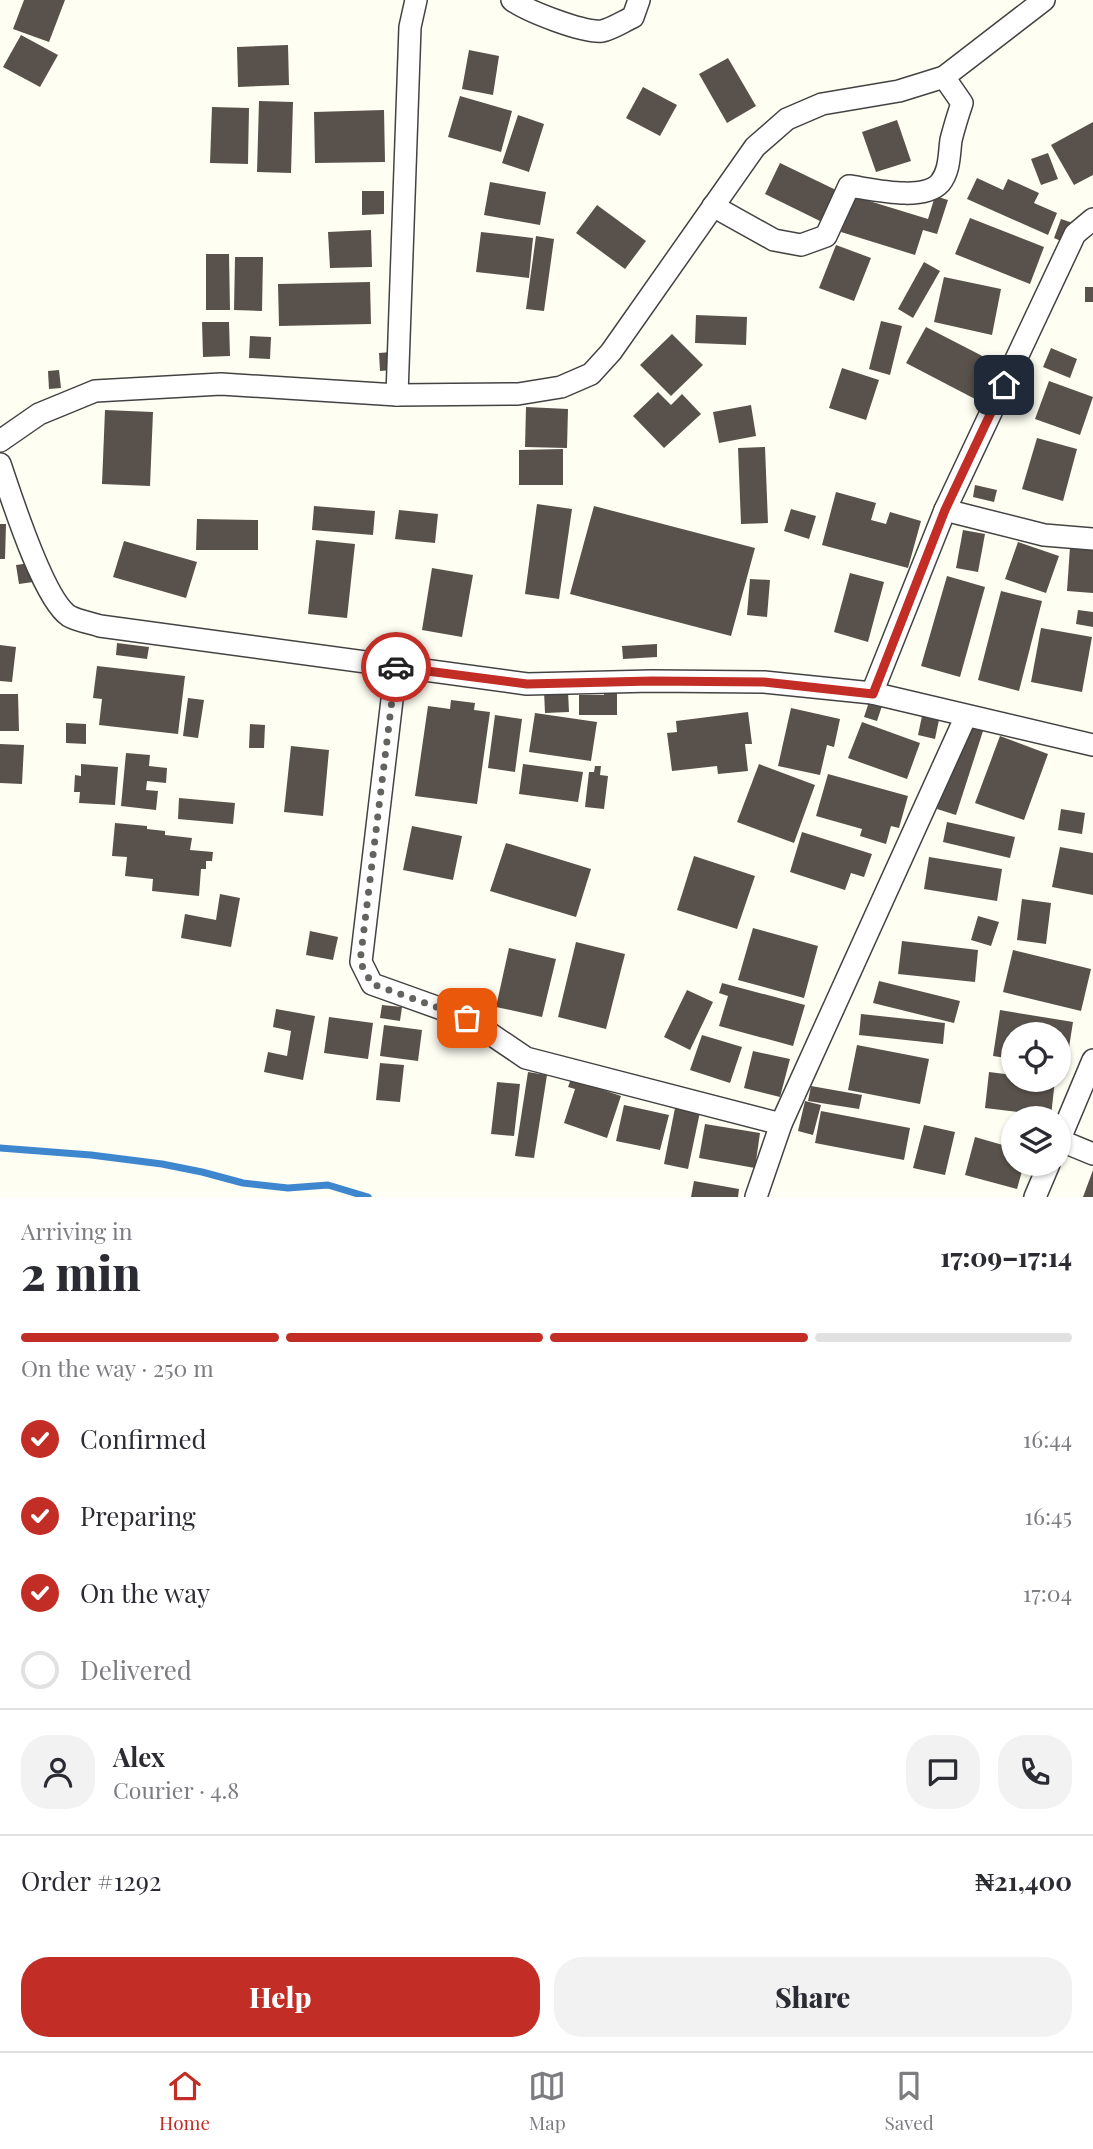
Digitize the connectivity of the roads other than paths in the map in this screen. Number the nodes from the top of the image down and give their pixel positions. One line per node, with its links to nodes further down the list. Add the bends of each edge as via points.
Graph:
1 (416, 0): 8 (street, via 410,26)
2 (512, 0): 3 (street, via 566,24 601,31 633,17)
3 (639, 0)
4 (1044, 0): 5 (street)
5 (944, 77): 6 (street, via 900,91 822,104 787,119 755,146); 6 (street, via 962,103 948,164 940,183 926,191 896,193 849,186 826,236 801,245 774,240)
6 (713, 206): 8 (street, via 591,374 561,387 518,394)
7 (1093, 219): 11 (street, via 1076,234)
8 (397, 395): 9 (street, via 221,384 95,391 38,414)
9 (0, 441)
10 (0, 464): 13 (street, via 47,587 68,615 100,626)
11 (945, 510): 12 (street, via 1044,535); 14 (street)
12 (1093, 539)
13 (396, 666): 14 (street, via 527,684 764,682); 19 (street, via 360,962 372,984 467,1018 526,1058)
14 (873, 694): 15 (street)
15 (966, 716): 16 (street); 19 (street)
16 (1093, 745)
17 (1093, 1060): 18 (street)
18 (1071, 1112)
19 (781, 1124): 23 (street)
20 (1071, 1146): 21 (street)
21 (1093, 1154)
22 (1044, 1176): 24 (street)
23 (756, 1197)
24 (1035, 1197)

